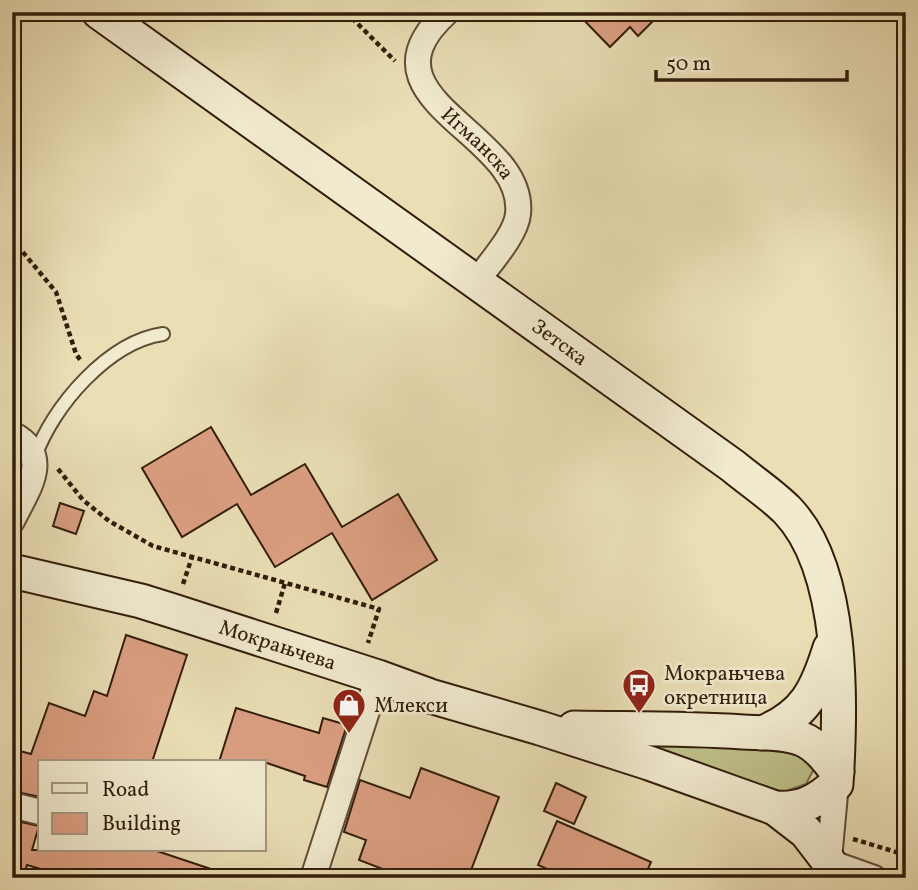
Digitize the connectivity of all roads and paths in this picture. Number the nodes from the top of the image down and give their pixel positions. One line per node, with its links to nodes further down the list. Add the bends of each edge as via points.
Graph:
1 (99, 12): 6 (street, Зетска)
2 (346, 12): 4 (path, via 397,62)
3 (447, 12): 4 (street, via 426,34 418,51)
4 (419, 69): 6 (street, Игманска, via 426,90 503,166 518,197 514,229)
5 (12, 239): 8 (path, via 56,292 76,354)
6 (476, 282): 14 (street, Зетска, via 788,511 817,561)
7 (163, 334): 8 (lane, via 125,349)
8 (89, 373): 10 (lane, via 50,425)
9 (12, 433): 10 (street)
10 (35, 457): 12 (street, via 36,471)
11 (83, 499): 15 (path, via 109,521 153,546 379,609)
12 (12, 521)
13 (12, 571): 15 (street, Мокрањчева, via 141,601)
14 (834, 635): 17 (street, via 820,679 806,703 780,726); 18 (street, Зетска, via 840,726)
15 (369, 674): 16 (street, Мокрањчева); 24 (street)
16 (540, 728): 17 (street, Мокрањчева); 20 (street, Мокрањчева)
17 (762, 733): 18 (street, Мокрањчева, via 804,740 827,758)
18 (836, 778): 20 (street, Мокрањчева, via 817,801); 23 (street)
19 (12, 804): 21 (street)
20 (775, 808): 23 (street)
21 (38, 811)
22 (906, 855): 23 (path)
23 (830, 857): 25 (street)
24 (313, 878)
25 (874, 878)

